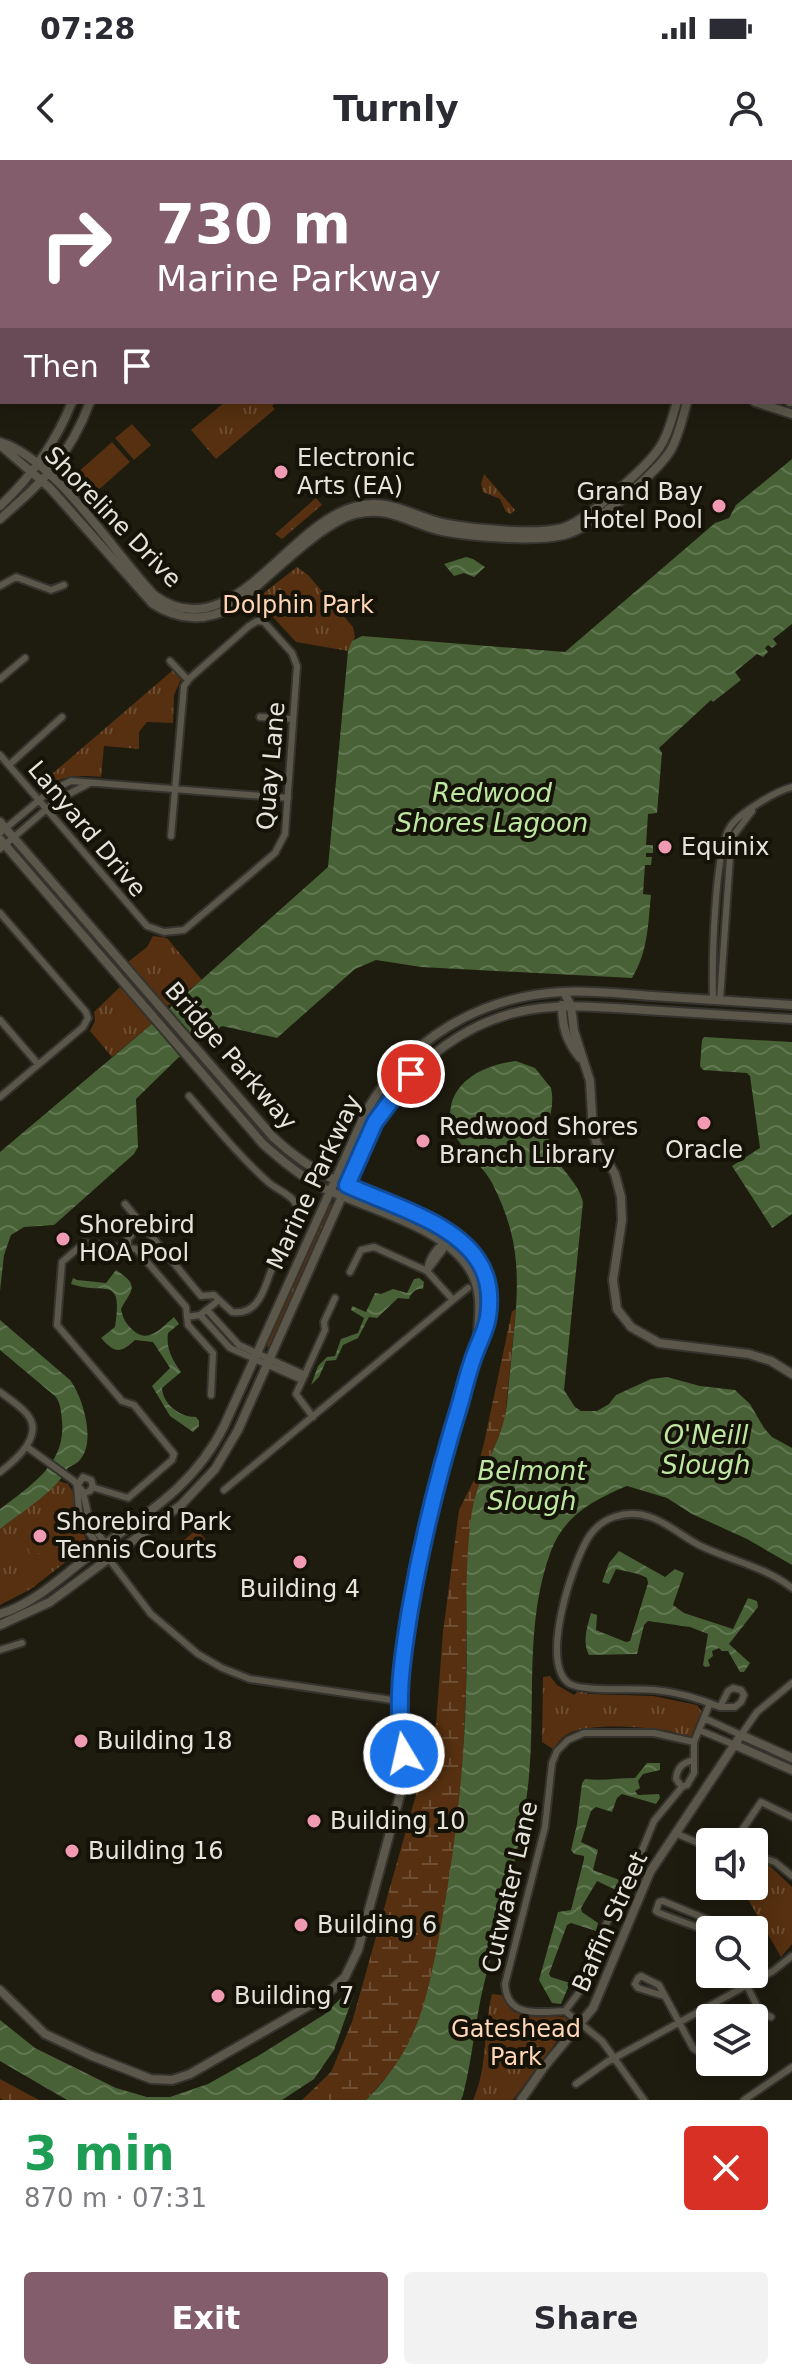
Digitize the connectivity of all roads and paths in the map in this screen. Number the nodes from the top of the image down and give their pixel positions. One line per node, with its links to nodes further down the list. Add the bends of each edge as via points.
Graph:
1 (71, 404): 8 (street)
2 (89, 404): 9 (street, via 70,446)
3 (676, 404): 9 (street, Shoreline Drive, via 654,456 575,523 551,530 469,527 396,506 355,506 326,518 232,598 203,610 177,607 154,595 71,496)
4 (686, 404): 9 (street, Shoreline Drive, via 662,462 571,533 456,533 391,512 359,513 326,528 234,606 206,617 179,616 153,604)
5 (761, 404): 6 (street)
6 (792, 414)
7 (0, 444): 8 (street, Shoreline Drive)
8 (35, 468): 9 (street, Shoreline Drive); 10 (street)
9 (46, 478): 11 (street)
10 (0, 506)
11 (0, 519)
12 (64, 585): 13 (street, via 51,590 14,577)
13 (0, 586)
14 (25, 658): 16 (street)
15 (170, 661): 17 (street)
16 (0, 679)
17 (188, 680): 20 (street, Quay Lane, via 261,621 295,660); 25 (street, via 182,692)
18 (62, 717): 22 (street)
19 (260, 717): 20 (street)
20 (293, 719): 26 (street, Quay Lane)
21 (0, 755): 22 (street, Lanyard Drive)
22 (9, 765): 27 (street, Lanyard Drive)
23 (91, 783): 25 (street); 27 (street, via 64,783); 28 (street)
24 (792, 787): 35 (street, via 755,808 731,843)
25 (173, 789): 26 (street); 30 (street)
26 (288, 798): 33 (street, Quay Lane, via 285,834 271,856 184,930 164,932)
27 (39, 800): 28 (street, Lanyard Drive); 29 (street)
28 (46, 809): 31 (street); 33 (street, Lanyard Drive)
29 (2, 836): 31 (street, Bridge Parkway); 45 (street, Bridge Parkway, via 261,1141)
30 (171, 836)
31 (13, 838): 43 (street, Bridge Parkway, via 289,1152)
32 (0, 913): 40 (street, via 88,1018)
33 (147, 926)
34 (564, 992): 35 (street, Marine Parkway); 37 (street); 43 (street, Marine Parkway, via 497,1003 457,1020 419,1046 378,1092)
35 (716, 1000): 36 (street, Marine Parkway)
36 (792, 1005)
37 (566, 1006): 38 (street, Marine Parkway); 44 (street, Marine Parkway, via 501,1017 428,1057 381,1113); 64 (street, via 564,1033 582,1059 591,1091 593,1132 621,1197 613,1280 617,1309 631,1327 659,1343 749,1354)
38 (792, 1019)
39 (0, 1020): 40 (street)
40 (38, 1064): 42 (street)
41 (189, 1096): 56 (street, via 241,1157 293,1200 298,1213 255,1305 232,1312)
42 (0, 1097)
43 (335, 1180): 44 (street, Bridge Parkway); 45 (street, Marine Parkway)
44 (347, 1185): 46 (street, Marine Parkway); 49 (street, Bridge Parkway)
45 (330, 1190): 46 (street, Bridge Parkway); 62 (street, Marine Parkway)
46 (342, 1196): 50 (street, Bridge Parkway); 63 (street, Marine Parkway)
47 (125, 1204): 48 (street)
48 (143, 1226): 51 (street, via 128,1239); 56 (street, via 201,1296)
49 (449, 1232): 50 (street); 61 (street, Bridge Parkway, via 476,1257 488,1285 488,1319)
50 (444, 1243): 52 (street); 61 (street, Bridge Parkway, via 466,1264 478,1291)
51 (128, 1247): 60 (street, via 136,1249 186,1307); 72 (street, via 84,1243 62,1262 57,1325 174,1456 128,1498)
52 (427, 1271): 53 (street, via 370,1246 360,1251); 57 (street)
53 (350, 1272)
54 (468, 1288): 57 (street)
55 (335, 1298): 65 (street)
56 (219, 1300): 58 (street)
57 (453, 1300): 68 (street)
58 (207, 1310): 59 (street); 62 (street)
59 (200, 1315): 60 (street); 62 (street, via 227,1346)
60 (187, 1317): 67 (street, via 214,1355)
61 (476, 1350): 83 (street, Bridge Parkway, via 426,1525)
62 (255, 1357): 63 (street); 75 (street, Marine Parkway, via 203,1462 165,1502)
63 (267, 1362): 65 (street); 76 (street, Marine Parkway, via 234,1438 208,1478)
64 (792, 1374)
65 (303, 1378): 68 (street, via 296,1397)
66 (0, 1392): 69 (street, via 30,1418)
67 (211, 1395)
68 (313, 1417): 73 (street)
69 (27, 1447): 70 (street); 71 (street)
70 (0, 1472)
71 (77, 1486): 72 (street, via 88,1477); 74 (street)
72 (92, 1487): 74 (street)
73 (224, 1490)
74 (81, 1496): 75 (street)
75 (102, 1546): 76 (street); 78 (street, Marine Parkway, via 41,1593)
76 (110, 1560): 79 (street, Marine Parkway, via 50,1602); 83 (street, via 164,1627 222,1668 273,1684)
77 (792, 1588): 84 (street, via 649,1516 613,1517 589,1536 569,1583 558,1633 563,1678 578,1687 665,1691)
78 (0, 1614)
79 (0, 1625)
80 (22, 1643): 81 (street)
81 (0, 1650)
82 (792, 1683): 88 (street, Baffin Street, via 757,1712)
83 (399, 1701): 107 (street, Bridge Parkway, via 402,1789 356,1956 328,1994 190,2074 165,2080 121,2068 53,2038)
84 (710, 1703): 85 (street); 86 (street)
85 (720, 1707)
86 (704, 1718): 87 (street); 88 (street)
87 (699, 1730): 89 (street); 90 (street)
88 (741, 1735): 90 (street, Baffin Street); 91 (street)
89 (694, 1742): 92 (street); 109 (street, Cutwater Lane, via 654,1733 584,1733 568,1740 554,1758 545,1827 505,1984 518,2010)
90 (735, 1745): 93 (street); 97 (street, Baffin Street)
91 (792, 1758)
92 (693, 1760): 94 (street, via 694,1773); 94 (street, via 678,1770 676,1779)
93 (792, 1770)
94 (682, 1787): 109 (street, via 654,1821 606,1924 595,1971)
95 (792, 1817): 96 (street, via 761,1802)
96 (743, 1828)
97 (675, 1833): 98 (street); 111 (street, Baffin Street, via 650,1872 599,1998)
98 (696, 1842)
99 (768, 1860): 100 (street)
100 (792, 1876)
101 (699, 1916): 102 (street, via 663,1901 656,1911)
102 (696, 1927)
103 (792, 1956): 104 (street)
104 (768, 1974)
105 (741, 1988): 112 (street)
106 (748, 1988): 110 (street, via 760,2012)
107 (0, 1990)
108 (664, 1996): 108 (street, via 638,1988 638,1978 656,1982); 112 (street)
109 (565, 2011): 111 (street)
110 (771, 2017)
111 (582, 2022): 114 (street); 117 (street, Baffin Street)
112 (679, 2023): 113 (street); 114 (street)
113 (696, 2050)
114 (615, 2059): 116 (street); 118 (street)
115 (792, 2067): 119 (street)
116 (576, 2084)
117 (521, 2100)
118 (644, 2100)
119 (744, 2100)

